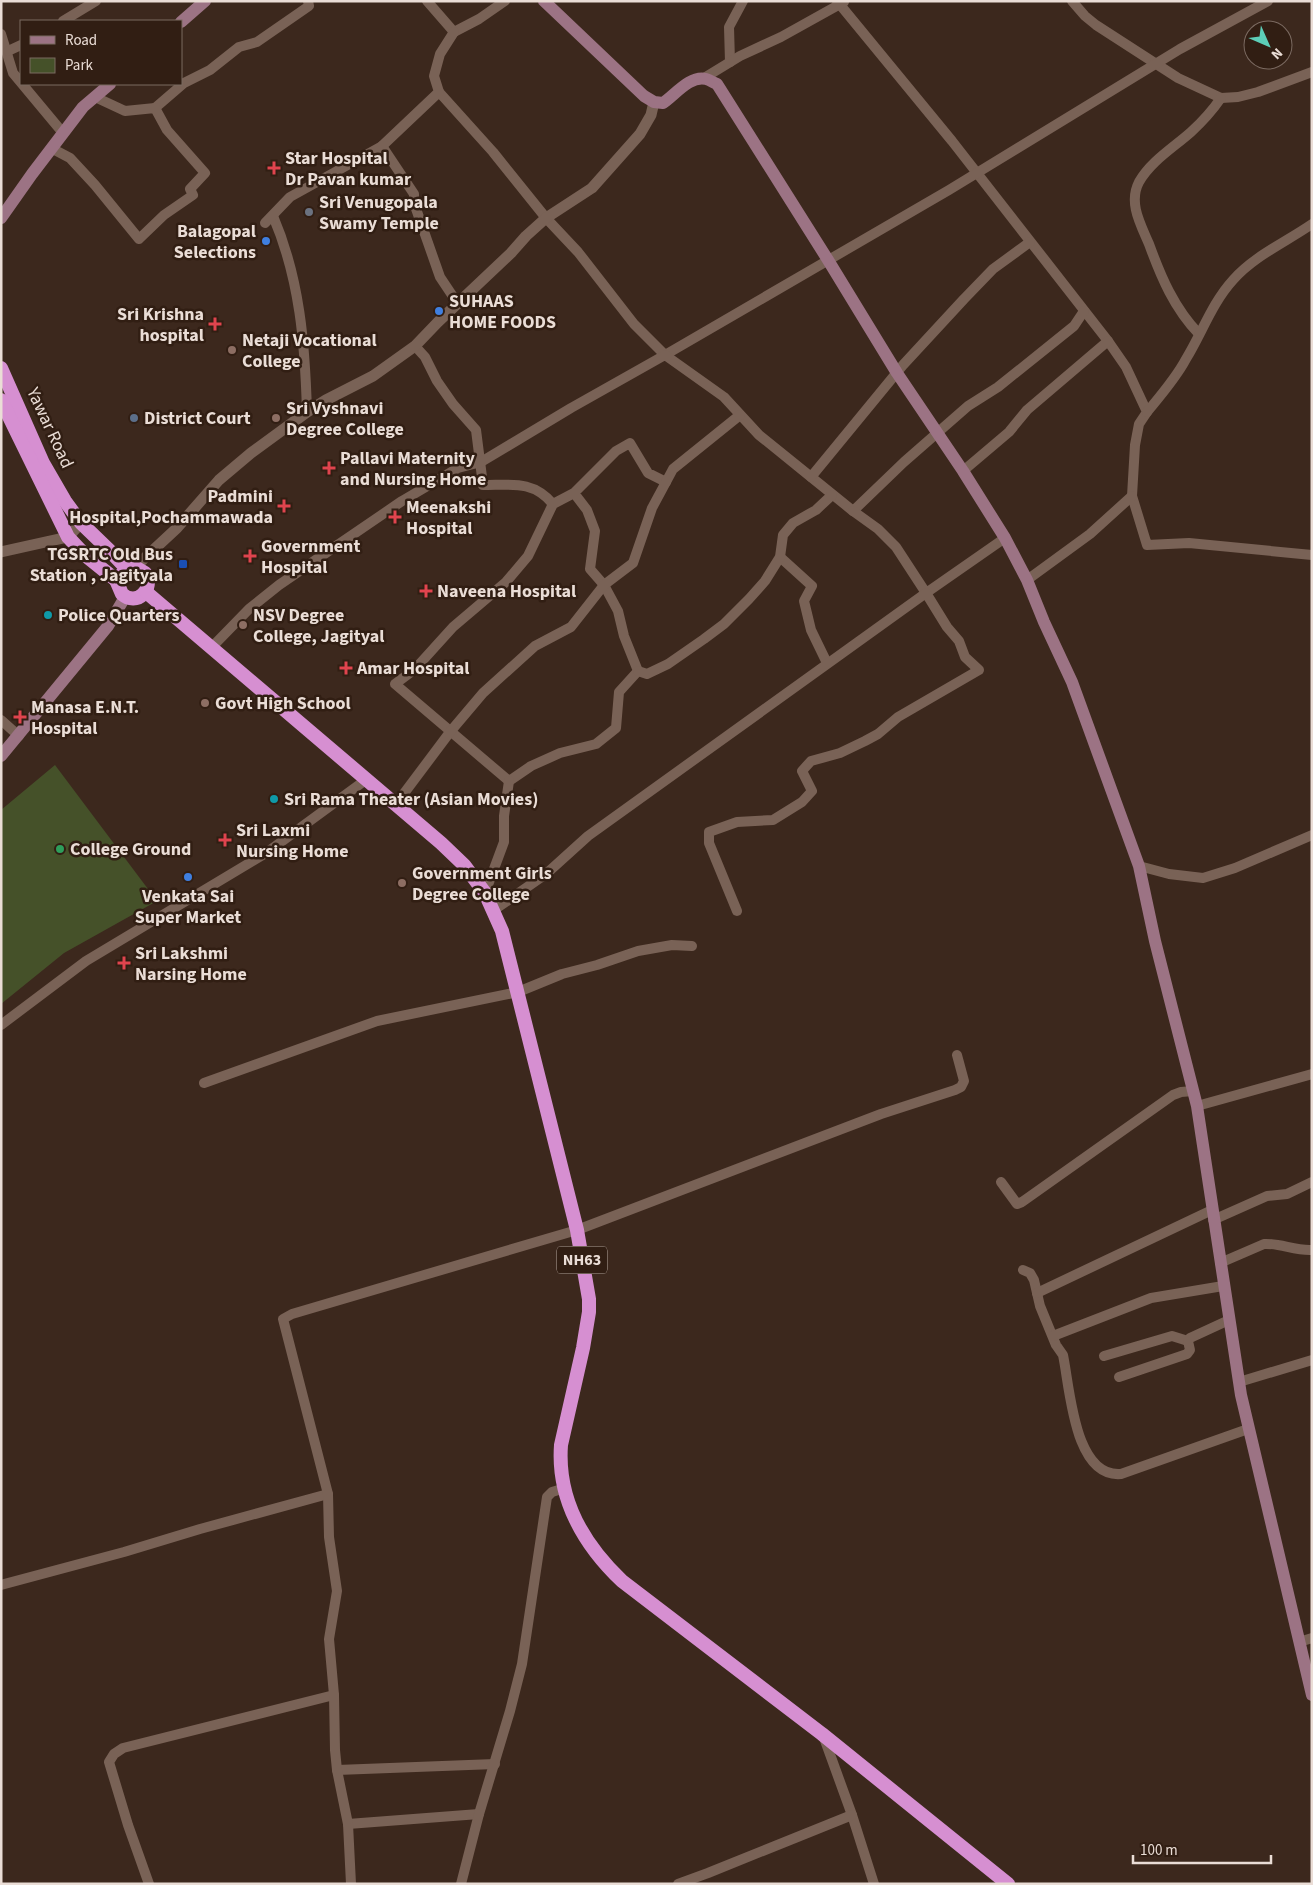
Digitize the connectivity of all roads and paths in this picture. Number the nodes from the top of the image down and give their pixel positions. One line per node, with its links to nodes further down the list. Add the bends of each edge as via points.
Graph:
1 (96, 1): 11 (street)
2 (205, 1): 12 (main road)
3 (308, 1): 24 (street, via 309,6 286,24 257,42 239,47 210,70)
4 (427, 1): 13 (street)
5 (505, 1): 13 (street)
6 (544, 1): 29 (main road)
7 (743, 1): 17 (street, via 729,27)
8 (1072, 1): 18 (street, via 1096,25)
9 (1268, 1): 18 (street)
10 (840, 2): 17 (street, via 782,37); 34 (street)
11 (65, 20)
12 (182, 21)
13 (454, 32): 26 (street, via 440,54 434,76)
14 (1, 34): 16 (street)
15 (20, 46): 16 (street)
16 (8, 52): 21 (street, via 13,73)
17 (730, 62): 20 (street)
18 (1157, 64): 28 (street, via 1178,78); 34 (street)
19 (1312, 72): 28 (street, via 1258,92)
20 (704, 78): 29 (main road, via 687,84 663,102); 41 (main road, via 718,84)
21 (20, 81)
22 (23, 85): 31 (street)
23 (109, 85): 27 (main road)
24 (182, 85)
25 (182, 85): 30 (street)
26 (439, 92): 32 (street); 37 (street)
27 (95, 97): 30 (street, via 125,111); 31 (main road)
28 (1221, 98): 44 (street, via 1210,114 1150,168 1136,192 1138,221 1159,272 1177,306)
29 (654, 102): 37 (street, via 640,134 592,188)
30 (154, 108): 33 (street, via 168,130 205,173 190,189 193,194 140,238 70,158)
31 (63, 133): 33 (main road)
32 (382, 146): 35 (street, via 290,197); 42 (street, via 414,194 414,203 440,277)
33 (52, 148): 36 (main road)
34 (976, 173): 40 (street); 41 (street)
35 (273, 216): 38 (street); 51 (street, via 284,243 299,311 305,352)
36 (1, 218)
37 (546, 218): 42 (street); 47 (street, via 578,252 634,324)
38 (264, 223)
39 (1312, 224): 44 (street, via 1252,263 1235,278)
40 (1030, 242): 43 (street); 49 (street, via 993,269)
41 (828, 260): 47 (street); 49 (main road)
42 (458, 304): 46 (street)
43 (1084, 311): 45 (street); 54 (street, via 1074,326)
44 (1199, 334): 52 (street, via 1187,359)
45 (1108, 341): 52 (street, via 1126,367); 56 (street, via 1027,410 1009,432)
46 (415, 346): 51 (street, via 373,376); 55 (street, via 426,357 453,404 476,430)
47 (665, 355): 53 (street, via 724,397); 55 (street)
48 (1, 368): 64 (highway, Yawar Road, via 43,463)
49 (897, 373): 54 (main road); 57 (street)
50 (1, 400): 65 (highway)
51 (307, 412): 70 (street, via 219,480 177,528)
52 (1147, 412): 61 (street, via 1135,445)
53 (740, 415): 57 (street, via 759,435); 58 (street, via 673,469)
54 (937, 432): 56 (main road); 63 (street)
55 (481, 462): 62 (street, via 484,485 528,486); 77 (street, via 458,468 402,502 279,585 249,608)
56 (963, 471): 66 (main road)
57 (811, 477): 60 (street)
58 (666, 482): 59 (street, via 648,473 630,443 616,451); 73 (street, via 652,508 633,563)
59 (574, 493): 62 (street); 73 (street, via 587,510 595,531 590,569)
60 (832, 495): 63 (street); 69 (street, via 816,510 793,523 783,535)
61 (1132, 496): 68 (street, via 1147,546 1190,543); 72 (street, via 1090,534)
62 (553, 504): 81 (street, via 528,556 506,582 453,627 415,668 395,684)
63 (853, 511): 75 (street, via 896,547)
64 (81, 524): 65 (street); 70 (highway, Yawar Road)
65 (68, 537): 67 (street); 71 (highway)
66 (1005, 538): 72 (main road); 75 (street)
67 (1, 552)
68 (1312, 555)
69 (780, 557): 78 (street, via 812,586 804,601 811,630); 79 (street, via 755,593 724,624 668,664 647,674)
70 (131, 568): 71 (highway); 74 (highway, via 145,572 148,577)
71 (116, 580): 76 (highway)
72 (1027, 580): 88 (main road, via 1072,682)
73 (604, 585): 79 (street, via 618,610); 81 (street, via 571,627 535,646 483,693)
74 (146, 592): 76 (highway, via 136,598); 77 (highway, NH63)
75 (926, 593): 78 (street); 91 (street, via 959,641 965,657 979,670 898,717 878,734 840,753 811,761 802,771 812,791 802,802 773,820 737,822 709,832 709,842)
76 (126, 597): 82 (main road, via 108,626)
77 (211, 648): 84 (highway, NH63)
78 (827, 663): 90 (street, via 588,836 546,874)
79 (638, 671): 85 (street, via 618,692 616,728 596,744 560,753 531,766)
80 (1, 720): 82 (street)
81 (450, 732): 85 (street); 86 (street)
82 (19, 736): 83 (main road)
83 (1, 756)
84 (366, 779): 86 (highway, NH63); 94 (street, via 266,852 86,961)
85 (509, 781): 89 (street, via 504,842)
86 (396, 804): 89 (highway, NH63, via 464,865)
87 (1312, 835): 88 (street, via 1203,878)
88 (1139, 866): 98 (main road)
89 (485, 893): 90 (highway, NH63)
90 (494, 910): 93 (highway, NH63)
91 (737, 911)
92 (692, 946): 93 (street, via 672,945 638,951 562,974)
93 (518, 992): 97 (street, via 377,1021); 103 (highway, NH63)
94 (1, 1025)
95 (957, 1054): 103 (street, via 964,1082 955,1090 881,1114)
96 (1312, 1074): 99 (street)
97 (204, 1083)
98 (1193, 1091): 99 (main road); 100 (street, via 1173,1095 1022,1202 1017,1204)
99 (1197, 1106): 102 (main road)
100 (1001, 1182)
101 (1312, 1182): 102 (street, via 1287,1194 1267,1196)
102 (1213, 1215): 105 (main road); 108 (street)
103 (577, 1230): 117 (highway, NH63, via 589,1312 561,1445); 118 (street, via 283,1319)
104 (1312, 1250): 105 (street, via 1271,1243)
105 (1220, 1263): 107 (main road)
106 (1023, 1270): 108 (street, via 1030,1273)
107 (1223, 1286): 109 (main road); 110 (street, via 1151,1298)
108 (1037, 1293): 110 (street)
109 (1229, 1320): 111 (street); 115 (main road)
110 (1053, 1336): 116 (street, via 1063,1355 1078,1436 1087,1455 1111,1475)
111 (1188, 1341): 112 (street, via 1172,1336); 114 (street, via 1190,1350 1187,1354)
112 (1104, 1356)
113 (1312, 1360): 115 (street)
114 (1119, 1377)
115 (1239, 1382): 116 (main road)
116 (1248, 1429): 121 (main road)
117 (565, 1488): 124 (highway, NH63, via 581,1533 606,1567); 125 (street, via 547,1497 522,1664)
118 (328, 1494): 119 (street); 122 (street, via 329,1537 337,1591 329,1639)
119 (1, 1585)
120 (1312, 1638): 121 (street)
121 (1299, 1642): 123 (main road)
122 (334, 1695): 126 (street); 130 (street, via 123,1748 114,1754 109,1762)
123 (1312, 1695)
124 (822, 1734): 128 (street); 135 (highway, NH63)
125 (495, 1764): 126 (street); 127 (street)
126 (337, 1770): 129 (street)
127 (478, 1814): 129 (street); 132 (street)
128 (852, 1815): 133 (street); 134 (street)
129 (348, 1824): 131 (street)
130 (149, 1884)
131 (350, 1884)
132 (461, 1884)
133 (678, 1884)
134 (874, 1884)
135 (1008, 1884)

